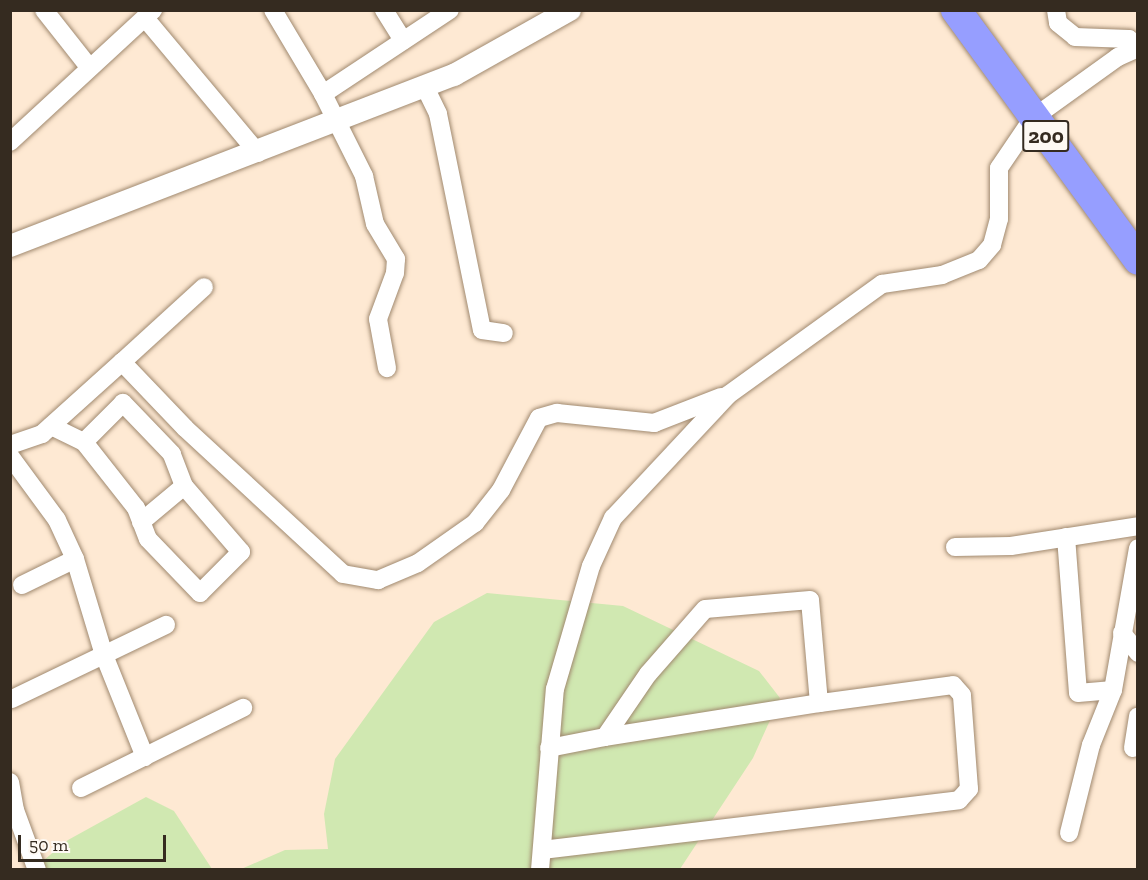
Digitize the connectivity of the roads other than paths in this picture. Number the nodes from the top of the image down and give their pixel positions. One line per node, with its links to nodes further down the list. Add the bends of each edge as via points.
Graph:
1 (44, 10): 11 (street)
2 (273, 10): 13 (street)
3 (384, 10): 9 (street)
4 (450, 10): 9 (street)
5 (570, 10): 12 (street)
6 (956, 10): 14 (highway, 200)
7 (1056, 10): 10 (street, via 1058,23 1075,37 1129,39)
8 (149, 14): 11 (street); 17 (street)
9 (403, 41): 13 (street)
10 (1137, 48): 14 (street, via 1118,57)
11 (89, 67): 16 (street)
12 (425, 87): 15 (street); 21 (street, via 438,114 482,330)
13 (323, 94): 15 (street)
14 (1033, 118): 19 (highway, 200); 24 (street, via 999,168 999,219 992,245 979,260 942,275 882,284)
15 (337, 123): 17 (street); 23 (street, via 364,176 375,224 396,259 395,273 378,319)
16 (10, 142)
17 (258, 153): 18 (street)
18 (10, 246)
19 (1137, 260)
20 (204, 287): 22 (street)
21 (504, 333)
22 (122, 362): 24 (street, via 185,428 343,574 378,580 418,563 475,523 501,490 539,418 556,413 654,423); 25 (street)
23 (387, 368)
24 (728, 395): 46 (street, via 613,518 591,566 555,689)
25 (51, 426): 26 (street); 27 (street, via 42,434)
26 (84, 442): 28 (street, via 123,403 171,454); 29 (street, via 136,508)
27 (11, 446): 34 (street, via 57,520)
28 (184, 486): 29 (street); 29 (street, via 241,552 200,593 148,539)
29 (141, 522)
30 (1137, 526): 31 (street)
31 (1066, 537): 32 (street, via 1011,546); 40 (street, via 1078,693)
32 (955, 547)
33 (1137, 548): 37 (street)
34 (75, 559): 35 (street); 39 (street)
35 (22, 585)
36 (166, 625): 39 (street)
37 (1122, 633): 38 (street); 40 (street)
38 (1137, 653)
39 (104, 655): 41 (street); 48 (street)
40 (1113, 690): 51 (street, via 1091,745)
41 (12, 699)
42 (819, 703): 45 (street); 45 (street, via 810,600 705,609 648,674); 52 (street, via 953,685 962,695 969,789 959,800)
43 (243, 708): 48 (street)
44 (1137, 716): 47 (street)
45 (605, 737): 46 (street)
46 (549, 748): 52 (street)
47 (1133, 748)
48 (145, 757): 50 (street)
49 (10, 782): 53 (street, via 15,810)
50 (81, 788)
51 (1069, 833)
52 (542, 850): 54 (street)
53 (37, 870)
54 (540, 870)

